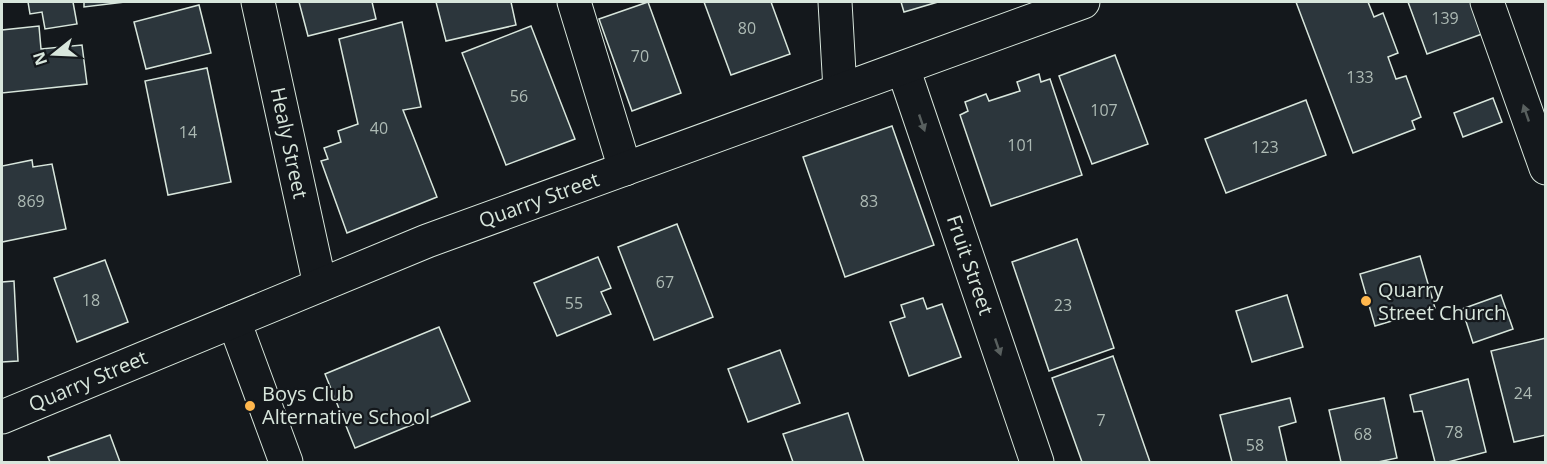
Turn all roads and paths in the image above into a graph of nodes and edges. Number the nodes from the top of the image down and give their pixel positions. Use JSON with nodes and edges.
{"nodes":[{"id":1,"x":258,"y":2,"type":"edge"},
{"id":2,"x":574,"y":2,"type":"edge"},
{"id":3,"x":835,"y":2,"type":"edge"},
{"id":4,"x":1083,"y":2,"type":"edge"},
{"id":5,"x":1487,"y":2,"type":"edge"},
{"id":6,"x":903,"y":68,"type":"junction"},
{"id":7,"x":840,"y":90,"type":"junction"},
{"id":8,"x":625,"y":168,"type":"junction"},
{"id":9,"x":1545,"y":168,"type":"edge"},
{"id":10,"x":320,"y":285,"type":"junction"},
{"id":11,"x":234,"y":321,"type":"junction"},
{"id":12,"x":2,"y":417,"type":"edge"},
{"id":13,"x":286,"y":462,"type":"edge"},
{"id":14,"x":1037,"y":462,"type":"edge"}],
"edges":[{"from":1,"to":10,"type":"main road","name":"Healy Street"},
{"from":2,"to":8,"type":"main road"},
{"from":3,"to":7,"type":"main road"},
{"from":4,"to":6,"type":"main road","name":"Quarry Street"},
{"from":9,"to":5,"type":"main road","one_way":true},
{"from":6,"to":7,"type":"main road","name":"Quarry Street"},
{"from":6,"to":14,"type":"main road","name":"Fruit Street","one_way":true},
{"from":7,"to":8,"type":"main road","name":"Quarry Street"},
{"from":8,"to":10,"type":"main road","name":"Quarry Street"},
{"from":10,"to":11,"type":"main road","name":"Quarry Street"},
{"from":11,"to":12,"type":"main road","name":"Quarry Street"},
{"from":11,"to":13,"type":"main road"}]}
